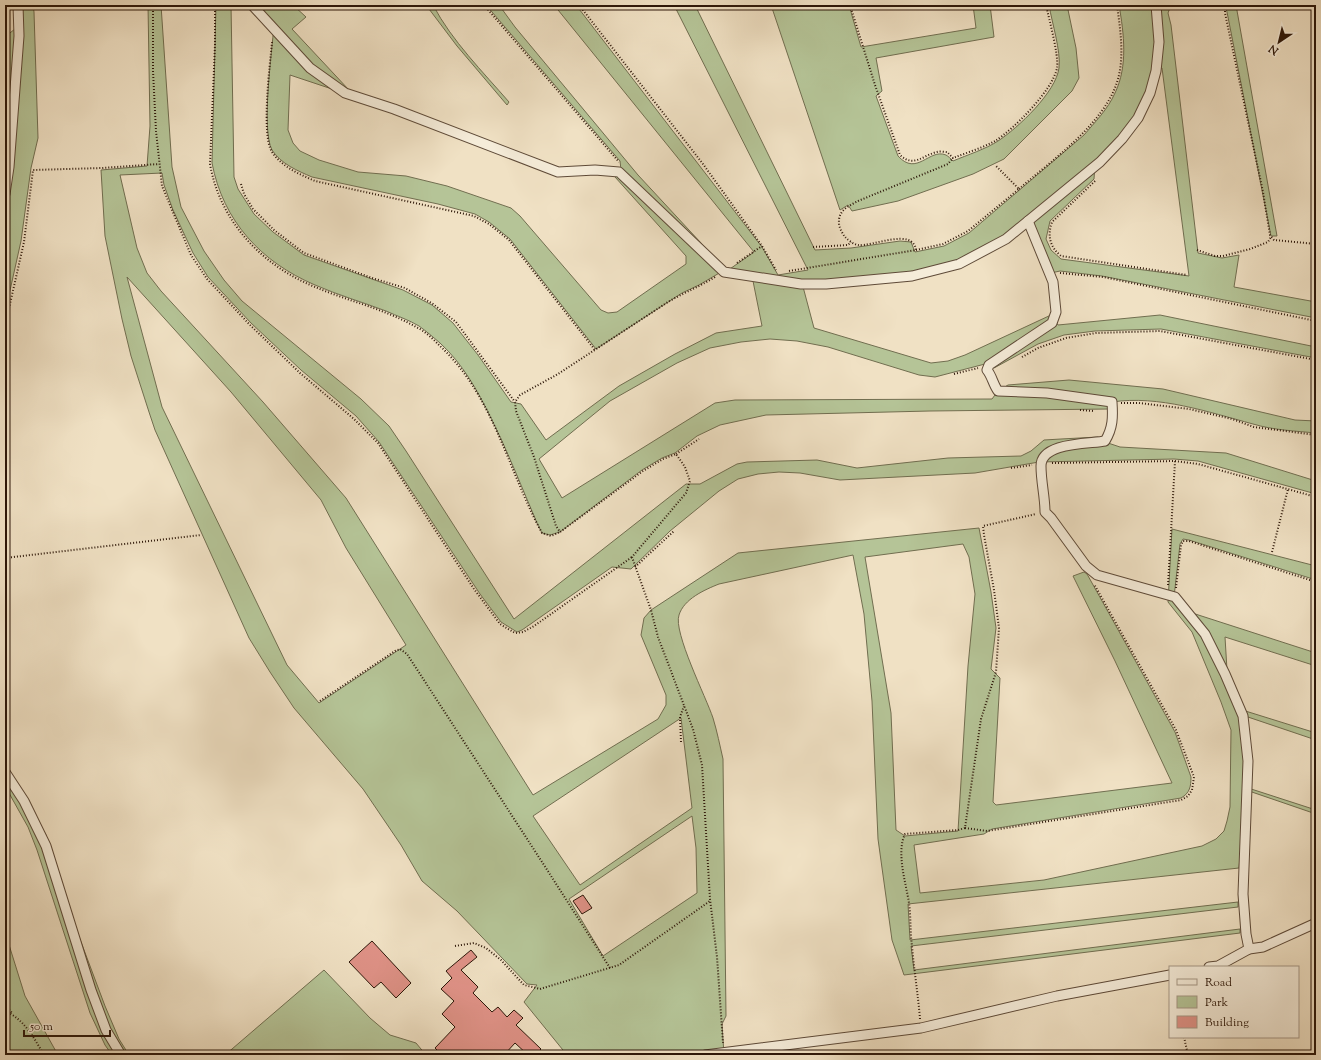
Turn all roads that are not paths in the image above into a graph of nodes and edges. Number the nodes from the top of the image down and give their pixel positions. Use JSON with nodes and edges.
{"nodes":[{"id":1,"x":18,"y":5,"type":"edge"},
{"id":2,"x":252,"y":5,"type":"edge"},
{"id":3,"x":1156,"y":5,"type":"edge"},
{"id":4,"x":5,"y":194,"type":"edge"},
{"id":5,"x":1028,"y":221,"type":"junction"},
{"id":6,"x":5,"y":772,"type":"edge"},
{"id":7,"x":1316,"y":923,"type":"edge"},
{"id":8,"x":1249,"y":949,"type":"junction"},
{"id":9,"x":1218,"y":966,"type":"edge"},
{"id":10,"x":1169,"y":975,"type":"edge"},
{"id":11,"x":121,"y":1055,"type":"edge"},
{"id":12,"x":705,"y":1055,"type":"edge"}],
"edges":[{"from":1,"to":4,"type":"street"},
{"from":2,"to":5,"type":"street"},
{"from":3,"to":5,"type":"street"},
{"from":5,"to":8,"type":"street"},
{"from":6,"to":11,"type":"street"},
{"from":7,"to":8,"type":"street"},
{"from":8,"to":9,"type":"street"},
{"from":10,"to":12,"type":"street"}]}
